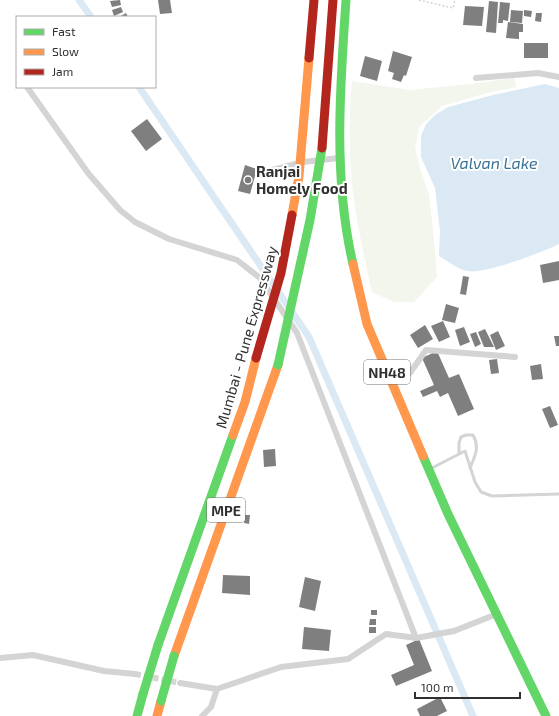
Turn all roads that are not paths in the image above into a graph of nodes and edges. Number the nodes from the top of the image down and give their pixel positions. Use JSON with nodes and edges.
{"nodes":[{"id":1,"x":314,"y":0,"type":"edge"},
{"id":2,"x":333,"y":0,"type":"edge"},
{"id":3,"x":346,"y":0,"type":"edge"},
{"id":4,"x":559,"y":77,"type":"edge"},
{"id":5,"x":476,"y":78,"type":"dead end"},
{"id":6,"x":28,"y":88,"type":"edge"},
{"id":7,"x":339,"y":158,"type":"junction"},
{"id":8,"x":261,"y":172,"type":"dead end"},
{"id":9,"x":515,"y":357,"type":"dead end"},
{"id":10,"x":390,"y":379,"type":"junction"},
{"id":11,"x":459,"y":453,"type":"junction"},
{"id":12,"x":470,"y":468,"type":"junction"},
{"id":13,"x":429,"y":469,"type":"junction"},
{"id":14,"x":559,"y":494,"type":"edge"},
{"id":15,"x":496,"y":614,"type":"junction"},
{"id":16,"x":416,"y":638,"type":"junction"},
{"id":17,"x":0,"y":658,"type":"edge"},
{"id":18,"x":135,"y":674,"type":"tunnel mouth"},
{"id":19,"x":180,"y":684,"type":"tunnel mouth"},
{"id":20,"x":217,"y":689,"type":"junction"},
{"id":21,"x":137,"y":716,"type":"edge"},
{"id":22,"x":157,"y":716,"type":"edge"},
{"id":23,"x":202,"y":716,"type":"edge"},
{"id":24,"x":546,"y":716,"type":"edge"}],
"edges":[{"from":1,"to":21,"type":"highway","name":"Mumbai - Pune Expressway","number":"MPE","bridge":true},
{"from":2,"to":22,"type":"highway","number":"MPE","bridge":true},
{"from":3,"to":7,"type":"highway","number":"NH48"},
{"from":4,"to":5,"type":"street"},
{"from":6,"to":16,"type":"street"},
{"from":7,"to":8,"type":"street"},
{"from":7,"to":10,"type":"highway","number":"NH48"},
{"from":9,"to":10,"type":"street"},
{"from":10,"to":13,"type":"highway","number":"NH48"},
{"from":11,"to":12,"type":"lane"},
{"from":11,"to":12,"type":"lane"},
{"from":11,"to":13,"type":"lane"},
{"from":12,"to":14,"type":"lane"},
{"from":13,"to":15,"type":"highway","number":"NH48"},
{"from":15,"to":16,"type":"street"},
{"from":15,"to":24,"type":"highway","number":"NH48"},
{"from":16,"to":20,"type":"street"},
{"from":17,"to":18,"type":"street"},
{"from":19,"to":20,"type":"street"},
{"from":20,"to":23,"type":"street"}]}
